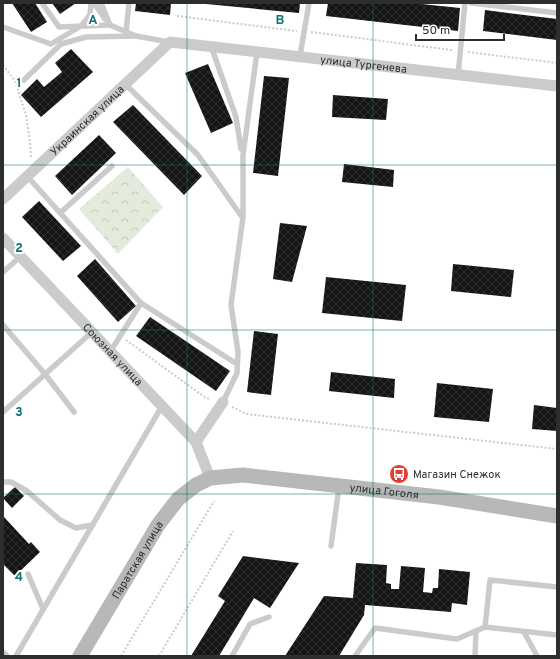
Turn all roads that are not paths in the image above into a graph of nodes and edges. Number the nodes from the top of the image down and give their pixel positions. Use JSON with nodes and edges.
{"nodes":[{"id":1,"x":42,"y":3,"type":"edge"},
{"id":2,"x":92,"y":3,"type":"edge"},
{"id":3,"x":102,"y":3,"type":"edge"},
{"id":4,"x":129,"y":3,"type":"edge"},
{"id":5,"x":309,"y":3,"type":"edge"},
{"id":6,"x":465,"y":3,"type":"edge"},
{"id":7,"x":471,"y":3,"type":"edge"},
{"id":8,"x":557,"y":13,"type":"edge"},
{"id":9,"x":110,"y":25,"type":"junction"},
{"id":10,"x":81,"y":26,"type":"junction"},
{"id":11,"x":3,"y":27,"type":"edge"},
{"id":12,"x":126,"y":32,"type":"junction"},
{"id":13,"x":136,"y":36,"type":"junction"},
{"id":14,"x":170,"y":42,"type":"junction"},
{"id":15,"x":211,"y":46,"type":"junction"},
{"id":16,"x":257,"y":52,"type":"junction"},
{"id":17,"x":300,"y":56,"type":"junction"},
{"id":18,"x":458,"y":75,"type":"junction"},
{"id":19,"x":24,"y":80,"type":"dead end"},
{"id":20,"x":125,"y":84,"type":"junction"},
{"id":21,"x":557,"y":86,"type":"edge"},
{"id":22,"x":242,"y":155,"type":"junction"},
{"id":23,"x":112,"y":166,"type":"dead end"},
{"id":24,"x":30,"y":173,"type":"junction"},
{"id":25,"x":3,"y":198,"type":"edge"},
{"id":26,"x":60,"y":213,"type":"junction"},
{"id":27,"x":242,"y":217,"type":"junction"},
{"id":28,"x":3,"y":238,"type":"edge"},
{"id":29,"x":20,"y":257,"type":"junction"},
{"id":30,"x":3,"y":272,"type":"edge"},
{"id":31,"x":141,"y":303,"type":"junction"},
{"id":32,"x":3,"y":325,"type":"edge"},
{"id":33,"x":92,"y":332,"type":"junction"},
{"id":34,"x":110,"y":352,"type":"junction"},
{"id":35,"x":237,"y":364,"type":"junction"},
{"id":36,"x":45,"y":374,"type":"junction"},
{"id":37,"x":223,"y":402,"type":"joint"},
{"id":38,"x":162,"y":406,"type":"junction"},
{"id":39,"x":3,"y":412,"type":"edge"},
{"id":40,"x":74,"y":412,"type":"dead end"},
{"id":41,"x":196,"y":442,"type":"junction"},
{"id":42,"x":210,"y":478,"type":"junction"},
{"id":43,"x":3,"y":482,"type":"edge"},
{"id":44,"x":339,"y":486,"type":"junction"},
{"id":45,"x":557,"y":516,"type":"edge"},
{"id":46,"x":92,"y":525,"type":"junction"},
{"id":47,"x":331,"y":546,"type":"dead end"},
{"id":48,"x":28,"y":574,"type":"dead end"},
{"id":49,"x":557,"y":587,"type":"edge"},
{"id":50,"x":43,"y":609,"type":"junction"},
{"id":51,"x":269,"y":617,"type":"dead end"},
{"id":52,"x":485,"y":627,"type":"junction"},
{"id":53,"x":476,"y":631,"type":"junction"},
{"id":54,"x":524,"y":632,"type":"junction"},
{"id":55,"x":557,"y":635,"type":"edge"},
{"id":56,"x":3,"y":652,"type":"edge"},
{"id":57,"x":7,"y":656,"type":"edge"},
{"id":58,"x":16,"y":656,"type":"edge"},
{"id":59,"x":80,"y":656,"type":"edge"},
{"id":60,"x":232,"y":656,"type":"edge"},
{"id":61,"x":355,"y":656,"type":"edge"},
{"id":62,"x":475,"y":656,"type":"edge"},
{"id":63,"x":538,"y":656,"type":"edge"}],
"edges":[{"from":1,"to":10,"type":"lane"},
{"from":2,"to":9,"type":"lane"},
{"from":2,"to":10,"type":"lane"},
{"from":3,"to":9,"type":"lane"},
{"from":4,"to":12,"type":"lane"},
{"from":5,"to":17,"type":"lane"},
{"from":6,"to":18,"type":"lane"},
{"from":7,"to":8,"type":"lane"},
{"from":9,"to":10,"type":"lane"},
{"from":9,"to":12,"type":"lane"},
{"from":10,"to":11,"type":"lane"},
{"from":12,"to":13,"type":"lane"},
{"from":13,"to":14,"type":"lane"},
{"from":13,"to":19,"type":"lane"},
{"from":14,"to":15,"type":"street","name":"улица Тургенева"},
{"from":14,"to":20,"type":"street","name":"Украинская улица"},
{"from":15,"to":16,"type":"street","name":"улица Тургенева"},
{"from":15,"to":22,"type":"lane"},
{"from":16,"to":17,"type":"street","name":"улица Тургенева"},
{"from":16,"to":22,"type":"lane"},
{"from":17,"to":18,"type":"street","name":"улица Тургенева"},
{"from":18,"to":21,"type":"street","name":"улица Тургенева"},
{"from":20,"to":24,"type":"street","name":"Украинская улица"},
{"from":20,"to":27,"type":"lane"},
{"from":22,"to":27,"type":"lane"},
{"from":23,"to":26,"type":"lane"},
{"from":24,"to":25,"type":"street","name":"Украинская улица"},
{"from":24,"to":26,"type":"lane"},
{"from":26,"to":31,"type":"lane"},
{"from":27,"to":35,"type":"lane"},
{"from":28,"to":29,"type":"street","name":"Союзная улица"},
{"from":29,"to":30,"type":"lane"},
{"from":29,"to":33,"type":"street","name":"Союзная улица"},
{"from":31,"to":34,"type":"lane"},
{"from":31,"to":35,"type":"lane"},
{"from":32,"to":36,"type":"lane"},
{"from":33,"to":34,"type":"street","name":"Союзная улица"},
{"from":33,"to":36,"type":"lane"},
{"from":34,"to":38,"type":"street","name":"Союзная улица"},
{"from":35,"to":37,"type":"lane"},
{"from":36,"to":39,"type":"lane"},
{"from":36,"to":40,"type":"lane"},
{"from":37,"to":41,"type":"street"},
{"from":38,"to":41,"type":"street","name":"Союзная улица"},
{"from":38,"to":46,"type":"lane"},
{"from":41,"to":42,"type":"street","name":"Союзная улица"},
{"from":42,"to":44,"type":"main road","name":"улица Гоголя"},
{"from":42,"to":59,"type":"main road","name":"Паратская улица"},
{"from":43,"to":46,"type":"lane"},
{"from":44,"to":45,"type":"main road","name":"улица Гоголя"},
{"from":44,"to":47,"type":"lane"},
{"from":46,"to":50,"type":"lane"},
{"from":48,"to":50,"type":"lane"},
{"from":49,"to":52,"type":"lane"},
{"from":50,"to":58,"type":"lane"},
{"from":51,"to":60,"type":"lane"},
{"from":52,"to":53,"type":"lane"},
{"from":52,"to":54,"type":"lane"},
{"from":53,"to":61,"type":"lane"},
{"from":53,"to":62,"type":"lane"},
{"from":54,"to":55,"type":"lane"},
{"from":54,"to":63,"type":"lane"},
{"from":56,"to":57,"type":"lane"}]}
